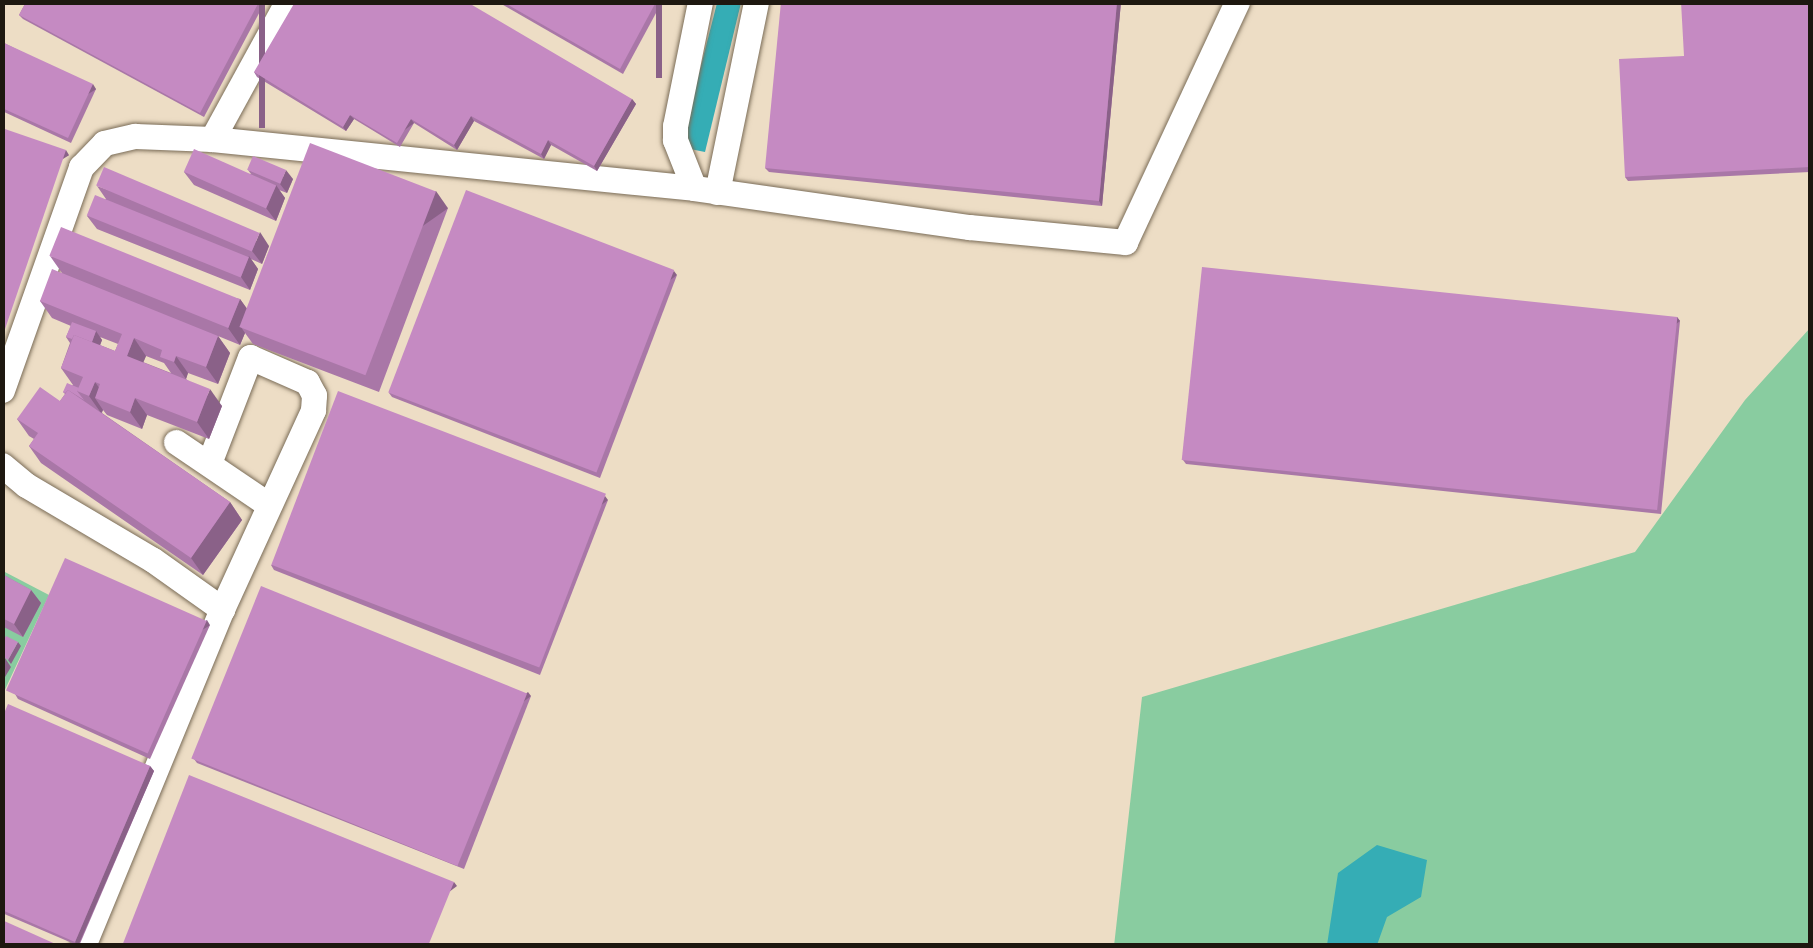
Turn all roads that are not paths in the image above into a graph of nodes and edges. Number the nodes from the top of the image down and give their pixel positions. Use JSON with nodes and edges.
{"nodes":[{"id":1,"x":287,"y":2,"type":"edge"},
{"id":2,"x":700,"y":2,"type":"edge"},
{"id":3,"x":756,"y":2,"type":"edge"},
{"id":4,"x":1237,"y":2,"type":"edge"},
{"id":5,"x":212,"y":139,"type":"junction"},
{"id":6,"x":705,"y":190,"type":"junction"},
{"id":7,"x":2,"y":390,"type":"edge"},
{"id":8,"x":176,"y":442,"type":"dead end"},
{"id":9,"x":209,"y":463,"type":"junction"},
{"id":10,"x":2,"y":465,"type":"edge"},
{"id":11,"x":269,"y":506,"type":"junction"},
{"id":12,"x":222,"y":609,"type":"junction"},
{"id":13,"x":83,"y":946,"type":"edge"}],
"edges":[{"from":1,"to":5,"type":"lane"},
{"from":2,"to":6,"type":"lane"},
{"from":3,"to":6,"type":"lane"},
{"from":4,"to":6,"type":"lane"},
{"from":5,"to":6,"type":"lane"},
{"from":5,"to":7,"type":"lane"},
{"from":8,"to":9,"type":"lane"},
{"from":9,"to":11,"type":"lane"},
{"from":9,"to":11,"type":"lane"},
{"from":10,"to":12,"type":"lane"},
{"from":11,"to":12,"type":"lane"},
{"from":12,"to":13,"type":"lane"}]}
